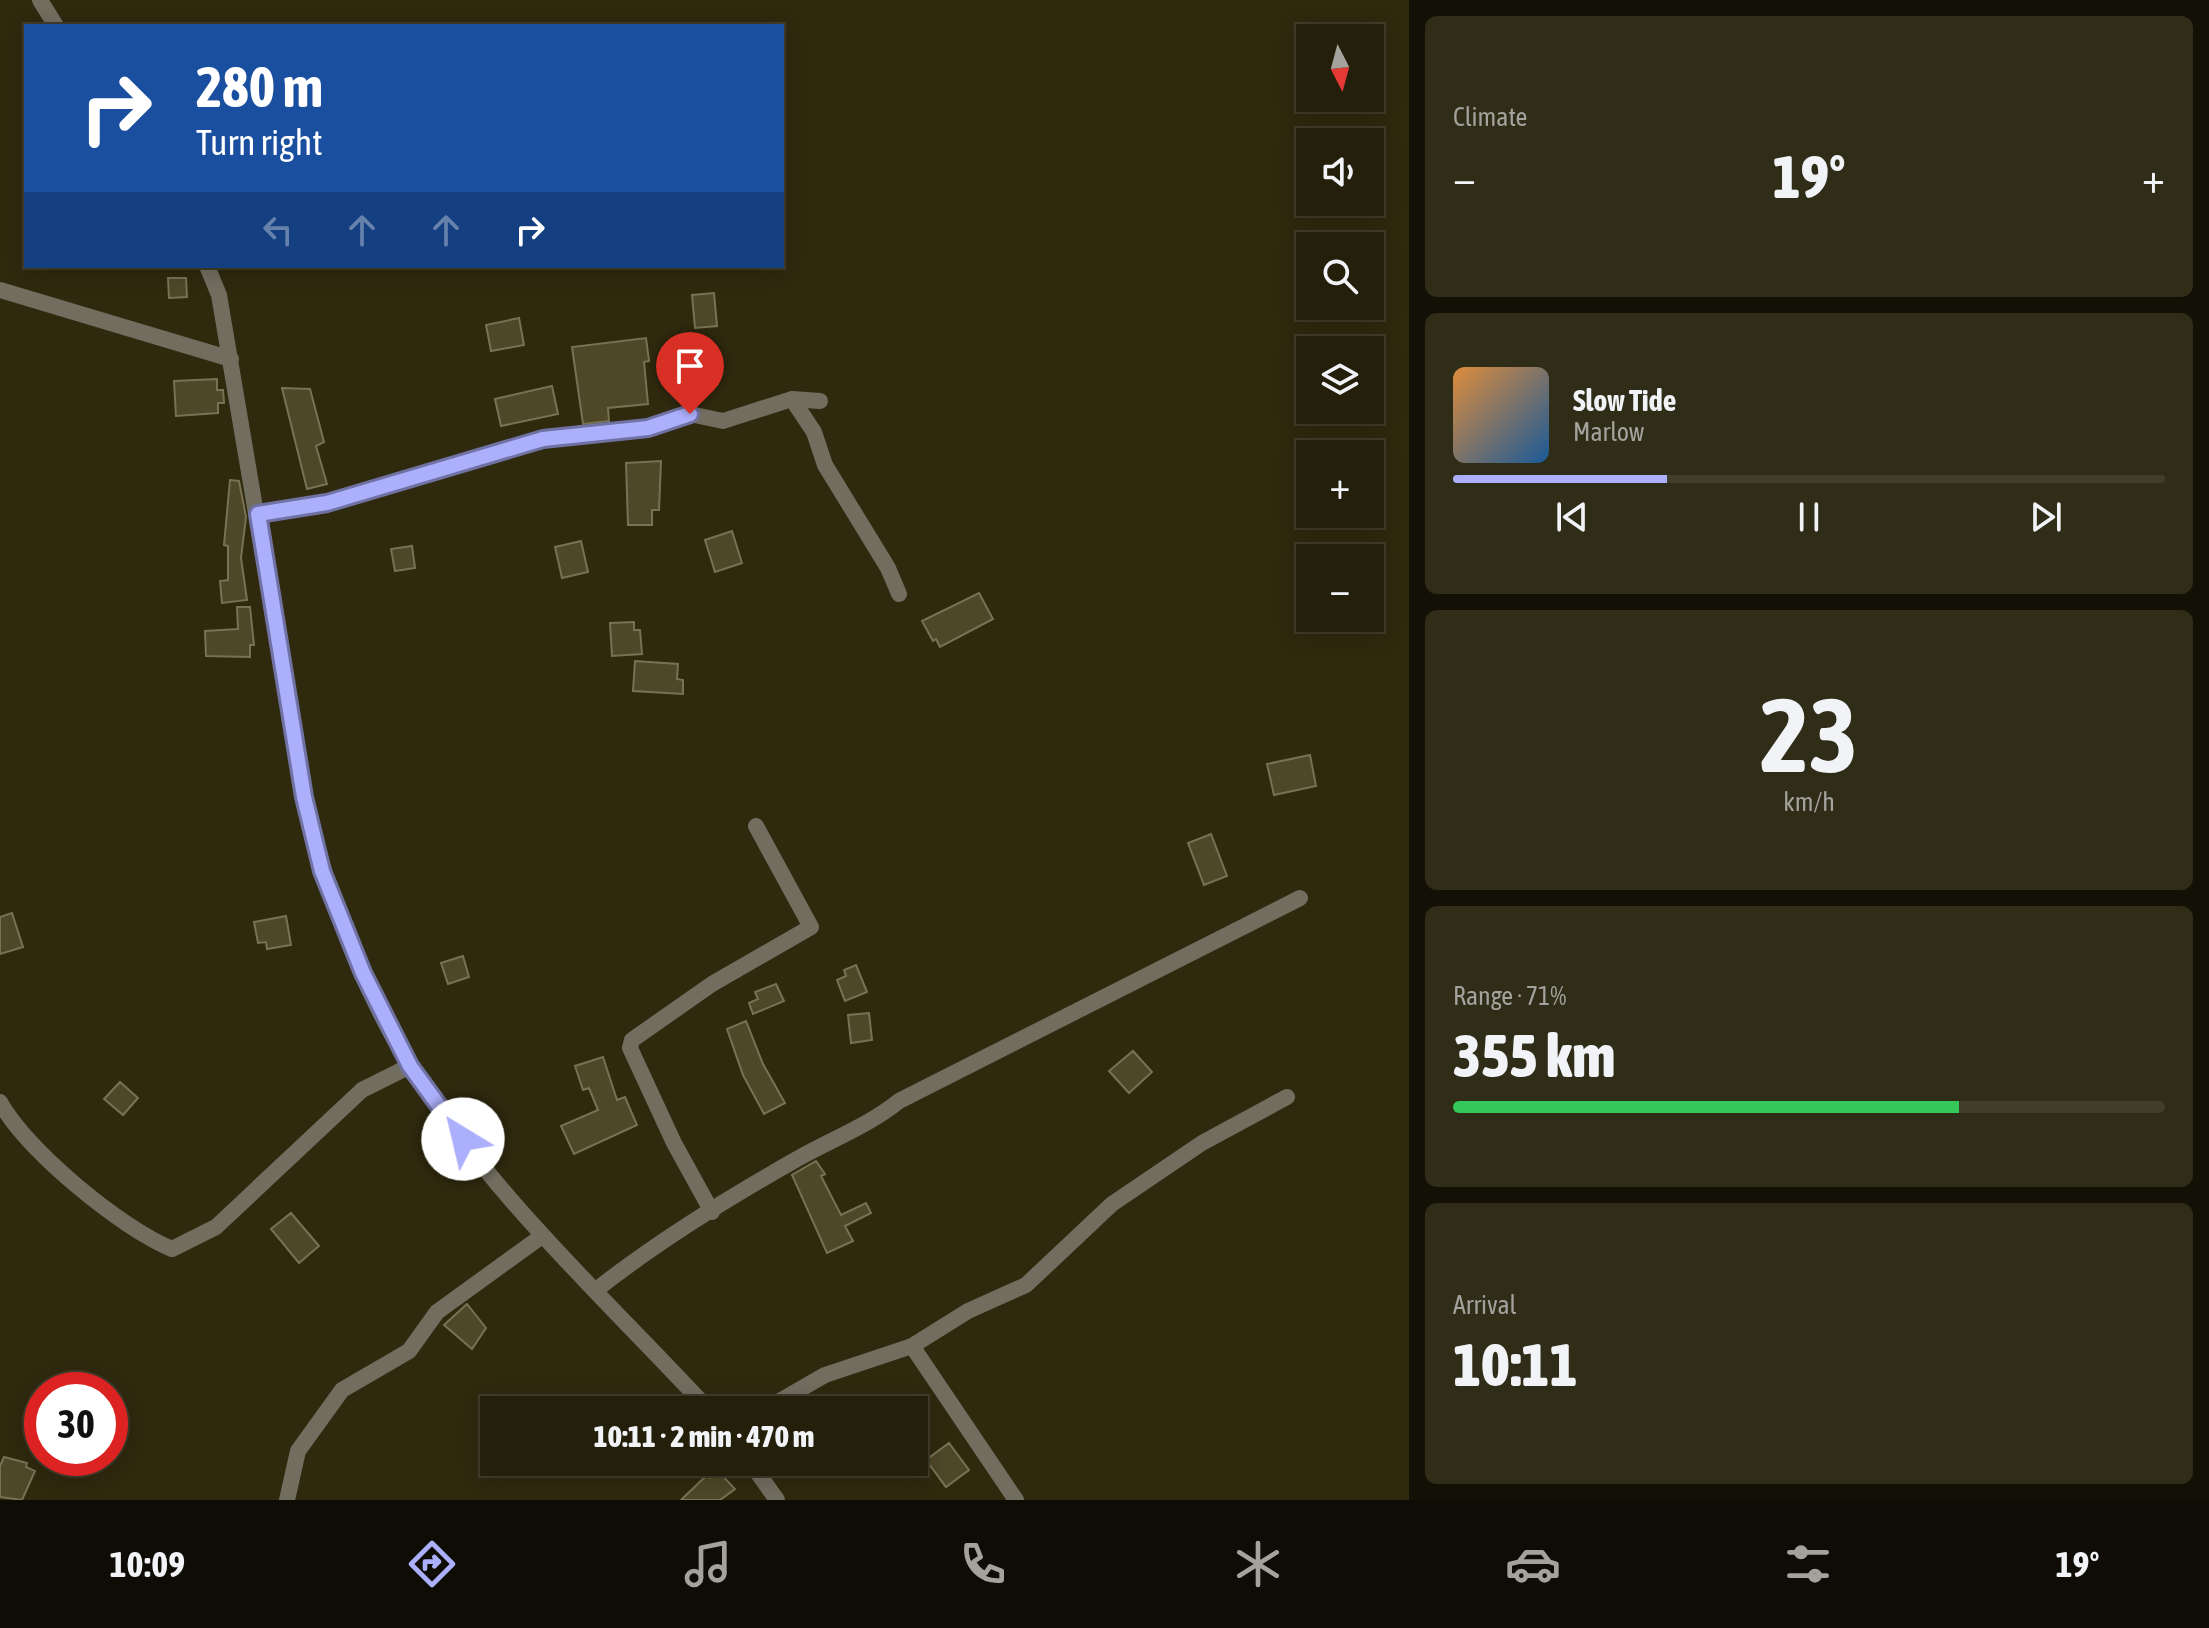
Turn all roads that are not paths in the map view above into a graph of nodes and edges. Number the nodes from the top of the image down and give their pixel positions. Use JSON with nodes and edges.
{"nodes":[{"id":1,"x":40,"y":0,"type":"edge"},
{"id":2,"x":55,"y":24,"type":"edge"},
{"id":3,"x":208,"y":268,"type":"edge"},
{"id":4,"x":0,"y":290,"type":"edge"},
{"id":5,"x":231,"y":359,"type":"junction"},
{"id":6,"x":792,"y":399,"type":"junction"},
{"id":7,"x":820,"y":401,"type":"dead end"},
{"id":8,"x":258,"y":514,"type":"junction"},
{"id":9,"x":899,"y":594,"type":"dead end"},
{"id":10,"x":756,"y":826,"type":"dead end"},
{"id":11,"x":1300,"y":898,"type":"dead end"},
{"id":12,"x":410,"y":1066,"type":"junction"},
{"id":13,"x":1287,"y":1097,"type":"dead end"},
{"id":14,"x":0,"y":1102,"type":"edge"},
{"id":15,"x":712,"y":1212,"type":"junction"},
{"id":16,"x":542,"y":1236,"type":"junction"},
{"id":17,"x":596,"y":1290,"type":"junction"},
{"id":18,"x":912,"y":1346,"type":"junction"},
{"id":19,"x":696,"y":1396,"type":"edge"},
{"id":20,"x":788,"y":1396,"type":"edge"},
{"id":21,"x":760,"y":1476,"type":"edge"},
{"id":22,"x":287,"y":1500,"type":"edge"},
{"id":23,"x":777,"y":1500,"type":"edge"},
{"id":24,"x":1016,"y":1500,"type":"edge"}],
"edges":[{"from":1,"to":2,"type":"street"},
{"from":3,"to":5,"type":"street"},
{"from":4,"to":5,"type":"street"},
{"from":5,"to":8,"type":"street"},
{"from":6,"to":7,"type":"street"},
{"from":6,"to":8,"type":"street"},
{"from":6,"to":9,"type":"street"},
{"from":8,"to":12,"type":"street"},
{"from":10,"to":15,"type":"street"},
{"from":11,"to":15,"type":"street"},
{"from":12,"to":14,"type":"street"},
{"from":12,"to":16,"type":"street"},
{"from":13,"to":18,"type":"street"},
{"from":15,"to":17,"type":"street"},
{"from":16,"to":17,"type":"street"},
{"from":16,"to":22,"type":"street"},
{"from":17,"to":19,"type":"street"},
{"from":18,"to":20,"type":"street"},
{"from":18,"to":24,"type":"street"},
{"from":21,"to":23,"type":"street"}]}
